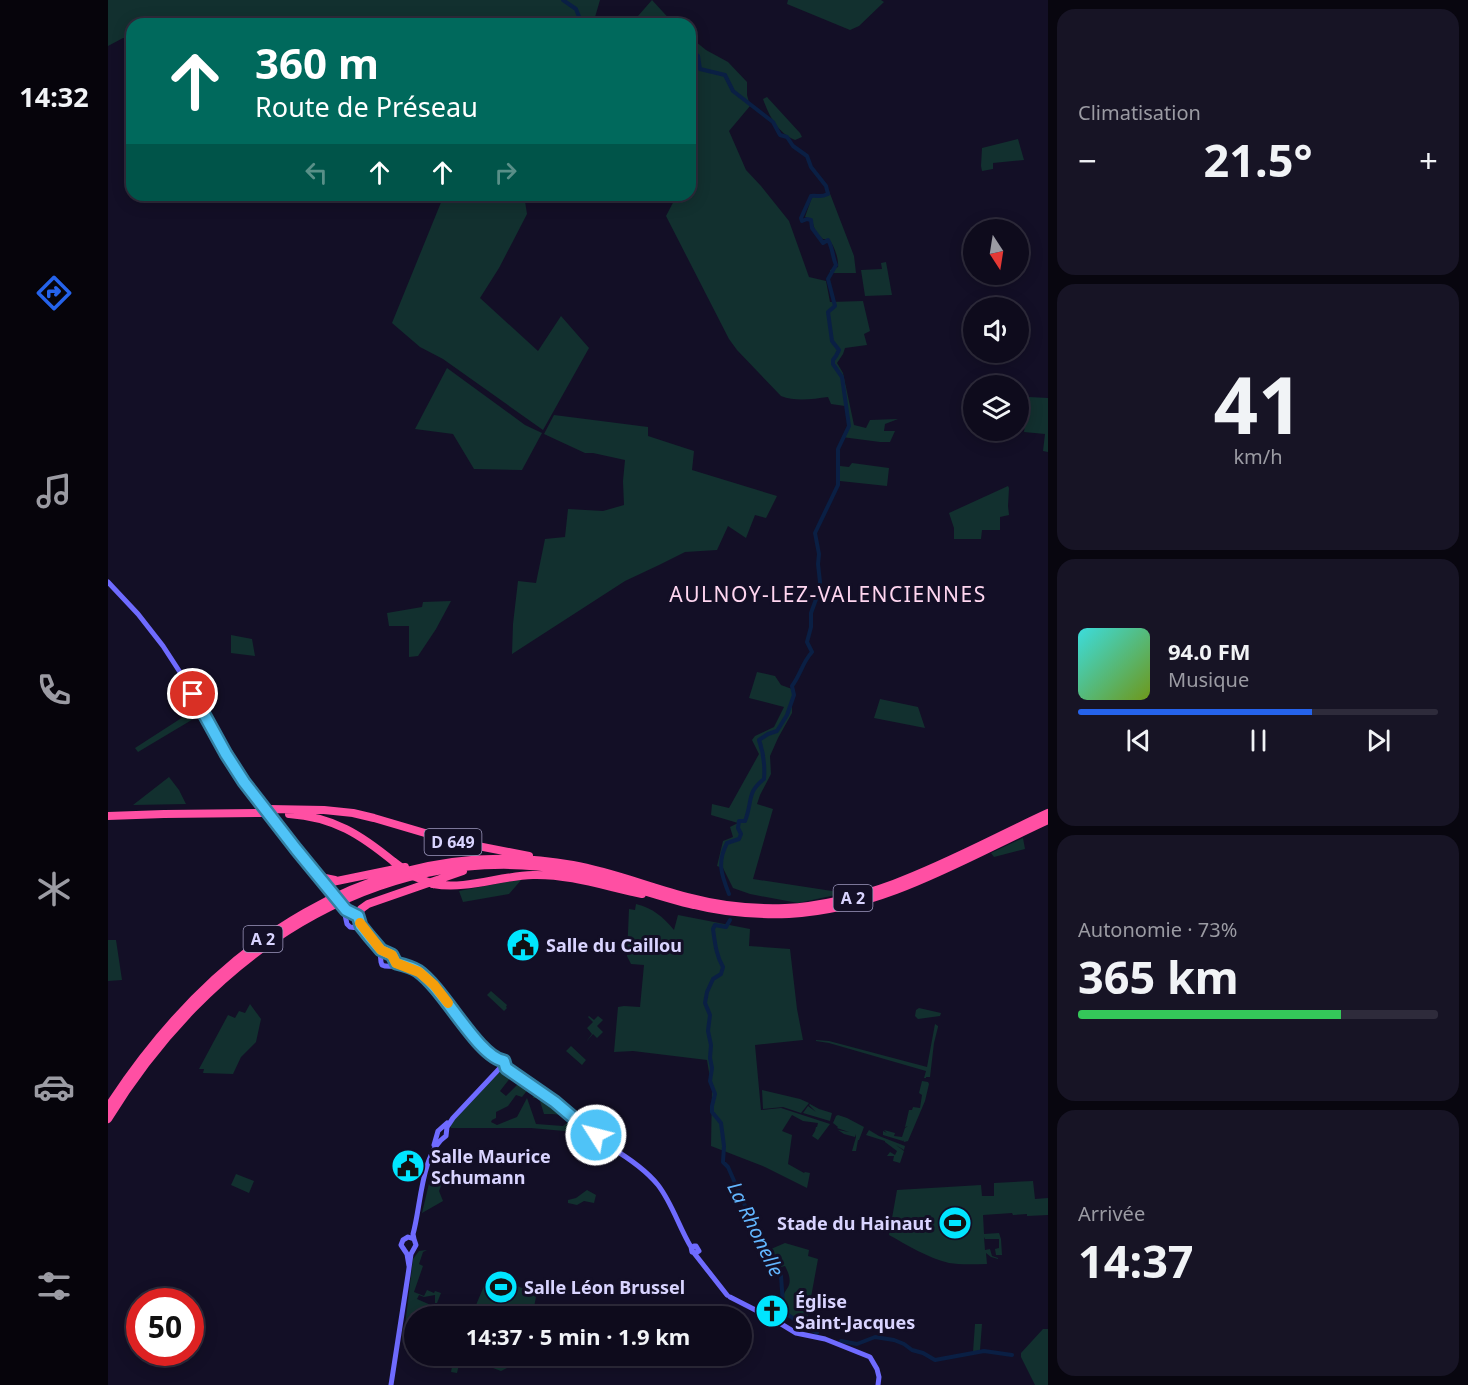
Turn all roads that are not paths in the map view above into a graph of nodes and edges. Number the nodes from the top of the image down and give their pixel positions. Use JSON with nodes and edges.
{"nodes":[{"id":1,"x":108,"y":582,"type":"edge"},
{"id":2,"x":267,"y":811,"type":"junction"},
{"id":3,"x":1048,"y":813,"type":"edge"},
{"id":4,"x":108,"y":814,"type":"edge"},
{"id":5,"x":1048,"y":820,"type":"edge"},
{"id":6,"x":475,"y":860,"type":"junction"},
{"id":7,"x":517,"y":866,"type":"junction"},
{"id":8,"x":580,"y":866,"type":"junction"},
{"id":9,"x":311,"y":868,"type":"junction"},
{"id":10,"x":354,"y":877,"type":"junction"},
{"id":11,"x":630,"y":886,"type":"junction"},
{"id":12,"x":328,"y":889,"type":"junction"},
{"id":13,"x":642,"y":889,"type":"junction"},
{"id":14,"x":348,"y":915,"type":"junction"},
{"id":15,"x":359,"y":920,"type":"junction"},
{"id":16,"x":354,"y":927,"type":"junction"},
{"id":17,"x":384,"y":955,"type":"junction"},
{"id":18,"x":393,"y":963,"type":"junction"},
{"id":19,"x":500,"y":1066,"type":"junction"},
{"id":20,"x":108,"y":1107,"type":"edge"},
{"id":21,"x":108,"y":1119,"type":"edge"},
{"id":22,"x":441,"y":1133,"type":"junction"},
{"id":23,"x":407,"y":1237,"type":"junction"},
{"id":24,"x":414,"y":1239,"type":"junction"},
{"id":25,"x":408,"y":1251,"type":"junction"},
{"id":26,"x":391,"y":1385,"type":"edge"},
{"id":27,"x":878,"y":1385,"type":"edge"}],
"edges":[{"from":1,"to":9,"type":"main road"},
{"from":2,"to":4,"type":"highway","number":"D 649"},
{"from":2,"to":8,"type":"highway","number":"D 649"},
{"from":2,"to":11,"type":"highway","number":"D 649","bridge":true},
{"from":3,"to":13,"type":"highway","number":"A 2"},
{"from":5,"to":13,"type":"highway","number":"A 2"},
{"from":6,"to":8,"type":"highway","number":"A 2"},
{"from":6,"to":10,"type":"highway"},
{"from":6,"to":20,"type":"highway","number":"A 2"},
{"from":7,"to":11,"type":"highway","number":"A 2"},
{"from":7,"to":15,"type":"highway"},
{"from":7,"to":21,"type":"highway","number":"A 2"},
{"from":8,"to":11,"type":"highway","number":"A 2"},
{"from":9,"to":10,"type":"highway"},
{"from":9,"to":12,"type":"main road"},
{"from":10,"to":12,"type":"highway"},
{"from":11,"to":13,"type":"highway","number":"A 2"},
{"from":12,"to":14,"type":"main road","bridge":true},
{"from":14,"to":15,"type":"main road"},
{"from":14,"to":16,"type":"main road"},
{"from":15,"to":16,"type":"main road"},
{"from":15,"to":17,"type":"main road"},
{"from":16,"to":17,"type":"main road"},
{"from":17,"to":18,"type":"main road"},
{"from":17,"to":18,"type":"main road"},
{"from":18,"to":19,"type":"main road"},
{"from":19,"to":22,"type":"main road"},
{"from":19,"to":27,"type":"main road"},
{"from":22,"to":23,"type":"main road"},
{"from":22,"to":24,"type":"main road"},
{"from":23,"to":24,"type":"main road"},
{"from":23,"to":25,"type":"main road"},
{"from":24,"to":25,"type":"main road"},
{"from":25,"to":26,"type":"main road"}]}
